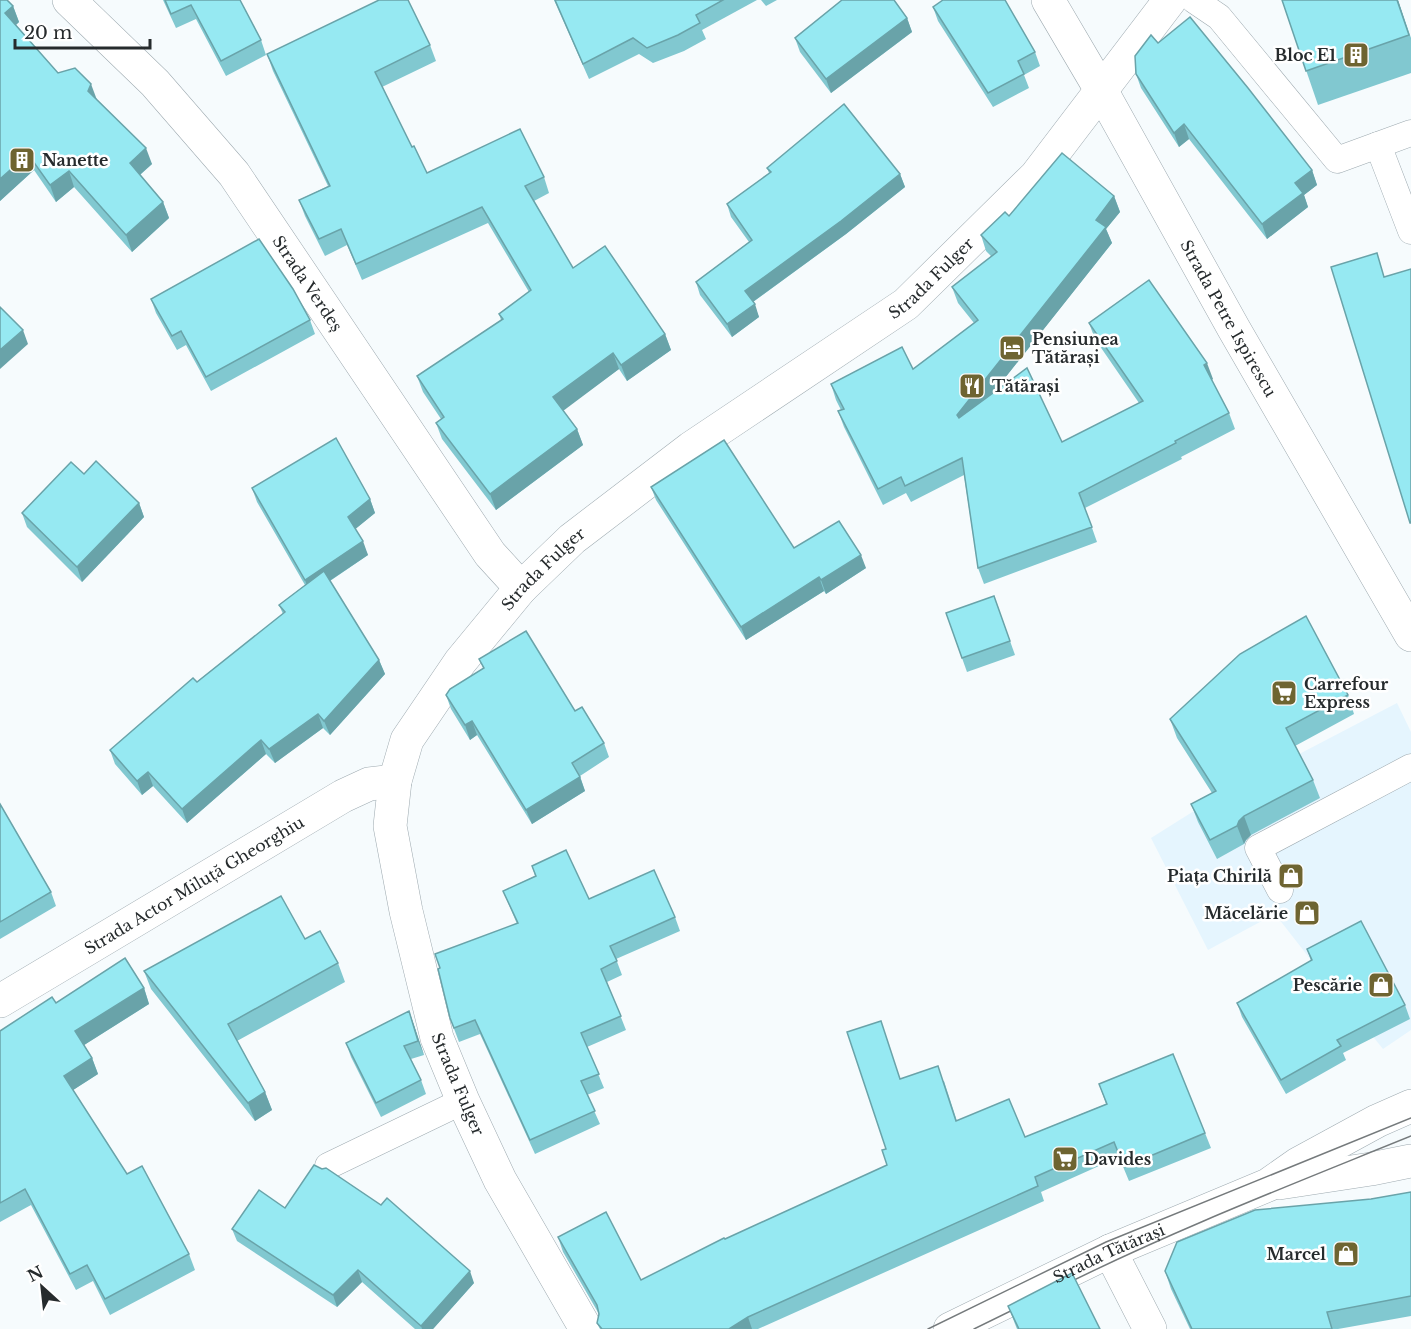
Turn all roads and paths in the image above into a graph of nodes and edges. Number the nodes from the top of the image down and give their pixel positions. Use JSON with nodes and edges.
{"nodes":[{"id":1,"x":69,"y":0,"type":"edge"},
{"id":2,"x":1048,"y":0,"type":"edge"},
{"id":3,"x":1170,"y":0,"type":"edge"},
{"id":4,"x":1194,"y":0,"type":"edge"},
{"id":5,"x":1101,"y":90,"type":"junction"},
{"id":6,"x":1411,"y":134,"type":"edge"},
{"id":7,"x":1378,"y":145,"type":"junction"},
{"id":8,"x":1411,"y":231,"type":"edge"},
{"id":9,"x":521,"y":588,"type":"junction"},
{"id":10,"x":1411,"y":635,"type":"edge"},
{"id":11,"x":1411,"y":767,"type":"edge"},
{"id":12,"x":395,"y":781,"type":"junction"},
{"id":13,"x":1280,"y":890,"type":"dead end"},
{"id":14,"x":0,"y":1001,"type":"edge"},
{"id":15,"x":463,"y":1101,"type":"junction"},
{"id":16,"x":1411,"y":1106,"type":"edge"},
{"id":17,"x":1411,"y":1161,"type":"edge"},
{"id":18,"x":328,"y":1166,"type":"edge"},
{"id":19,"x":1268,"y":1185,"type":"junction"},
{"id":20,"x":1110,"y":1251,"type":"junction"},
{"id":21,"x":586,"y":1329,"type":"edge"},
{"id":22,"x":950,"y":1329,"type":"edge"},
{"id":23,"x":1150,"y":1329,"type":"edge"}],
"edges":[{"from":1,"to":9,"type":"street","name":"Strada Verdeș"},
{"from":2,"to":5,"type":"street","name":"Strada Petre Ispirescu"},
{"from":3,"to":5,"type":"street","name":"Strada Fulger"},
{"from":4,"to":7,"type":"lane"},
{"from":5,"to":9,"type":"street","name":"Strada Fulger"},
{"from":5,"to":10,"type":"street","name":"Strada Petre Ispirescu"},
{"from":6,"to":7,"type":"lane"},
{"from":7,"to":8,"type":"lane"},
{"from":9,"to":12,"type":"street","name":"Strada Fulger"},
{"from":11,"to":13,"type":"lane"},
{"from":12,"to":14,"type":"street","name":"Strada Actor Miluță Gheorghiu"},
{"from":12,"to":15,"type":"street","name":"Strada Fulger"},
{"from":15,"to":18,"type":"lane"},
{"from":15,"to":21,"type":"street","name":"Strada Fulger"},
{"from":16,"to":19,"type":"street","name":"Strada Tătărași"},
{"from":17,"to":19,"type":"street","name":"Strada Tătărași"},
{"from":19,"to":20,"type":"street","name":"Strada Tătărași"},
{"from":20,"to":22,"type":"street","name":"Strada Tătărași"},
{"from":20,"to":23,"type":"street"}]}
